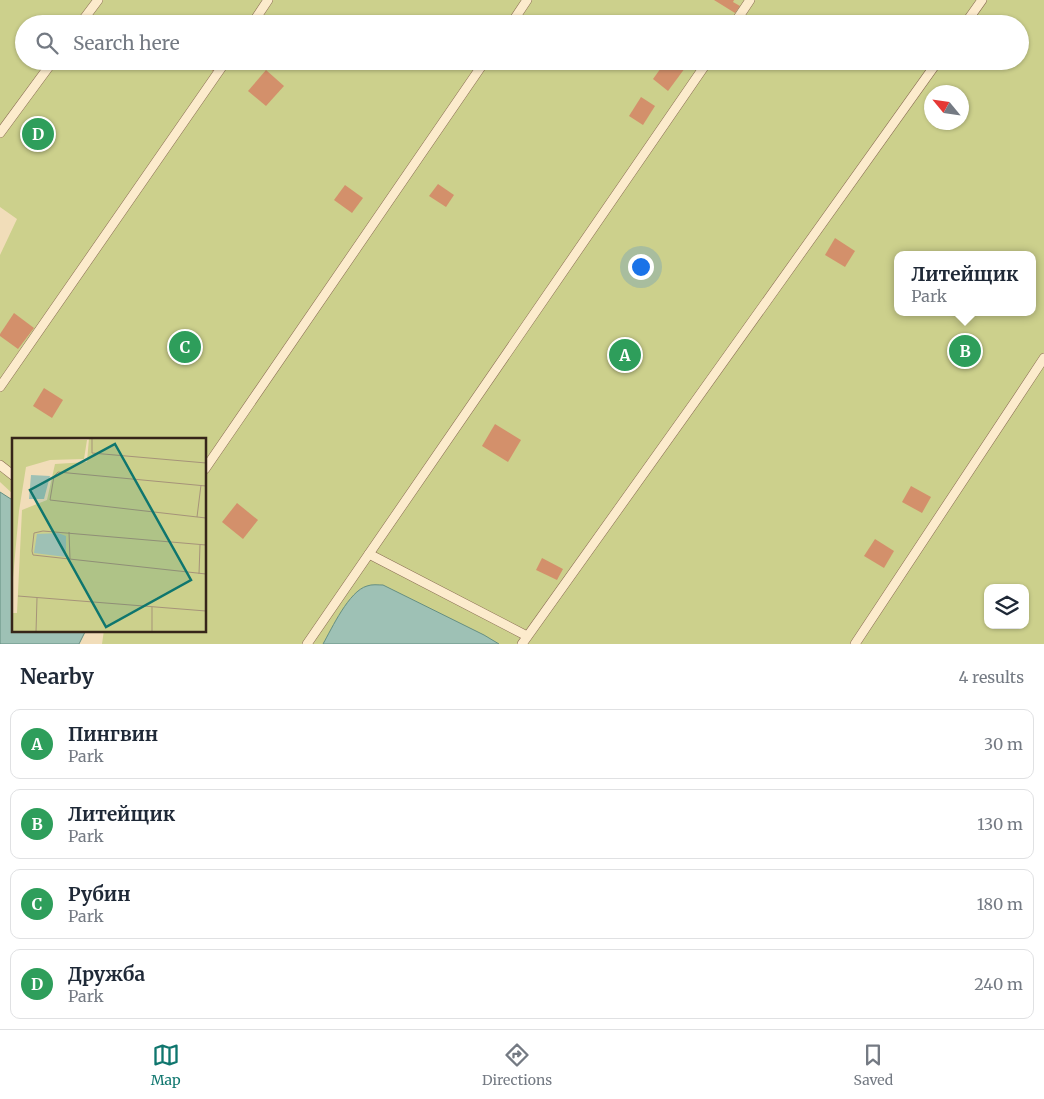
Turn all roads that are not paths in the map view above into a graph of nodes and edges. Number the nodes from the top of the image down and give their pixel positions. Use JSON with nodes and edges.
{"nodes":[{"id":1,"x":98,"y":0,"type":"edge"},
{"id":2,"x":268,"y":0,"type":"edge"},
{"id":3,"x":527,"y":0,"type":"edge"},
{"id":4,"x":750,"y":0,"type":"edge"},
{"id":5,"x":982,"y":0,"type":"edge"},
{"id":6,"x":87,"y":15,"type":"edge"},
{"id":7,"x":258,"y":15,"type":"edge"},
{"id":8,"x":516,"y":15,"type":"edge"},
{"id":9,"x":740,"y":15,"type":"edge"},
{"id":10,"x":971,"y":15,"type":"edge"},
{"id":11,"x":46,"y":70,"type":"edge"},
{"id":12,"x":220,"y":70,"type":"edge"},
{"id":13,"x":479,"y":70,"type":"edge"},
{"id":14,"x":702,"y":70,"type":"edge"},
{"id":15,"x":932,"y":70,"type":"edge"},
{"id":16,"x":0,"y":133,"type":"edge"},
{"id":17,"x":1044,"y":358,"type":"edge"},
{"id":18,"x":0,"y":387,"type":"edge"},
{"id":19,"x":0,"y":465,"type":"edge"},
{"id":20,"x":206,"y":468,"type":"edge"},
{"id":21,"x":12,"y":474,"type":"edge"},
{"id":22,"x":369,"y":554,"type":"junction"},
{"id":23,"x":525,"y":640,"type":"edge"},
{"id":24,"x":307,"y":644,"type":"edge"},
{"id":25,"x":856,"y":644,"type":"edge"}],
"edges":[{"from":1,"to":6,"type":"lane"},
{"from":2,"to":7,"type":"lane"},
{"from":3,"to":8,"type":"lane"},
{"from":4,"to":9,"type":"lane"},
{"from":5,"to":10,"type":"lane"},
{"from":11,"to":16,"type":"lane"},
{"from":12,"to":18,"type":"lane"},
{"from":13,"to":20,"type":"lane"},
{"from":14,"to":22,"type":"lane"},
{"from":15,"to":23,"type":"lane"},
{"from":17,"to":25,"type":"lane"},
{"from":19,"to":21,"type":"lane"},
{"from":22,"to":23,"type":"lane"},
{"from":22,"to":24,"type":"lane"}]}
